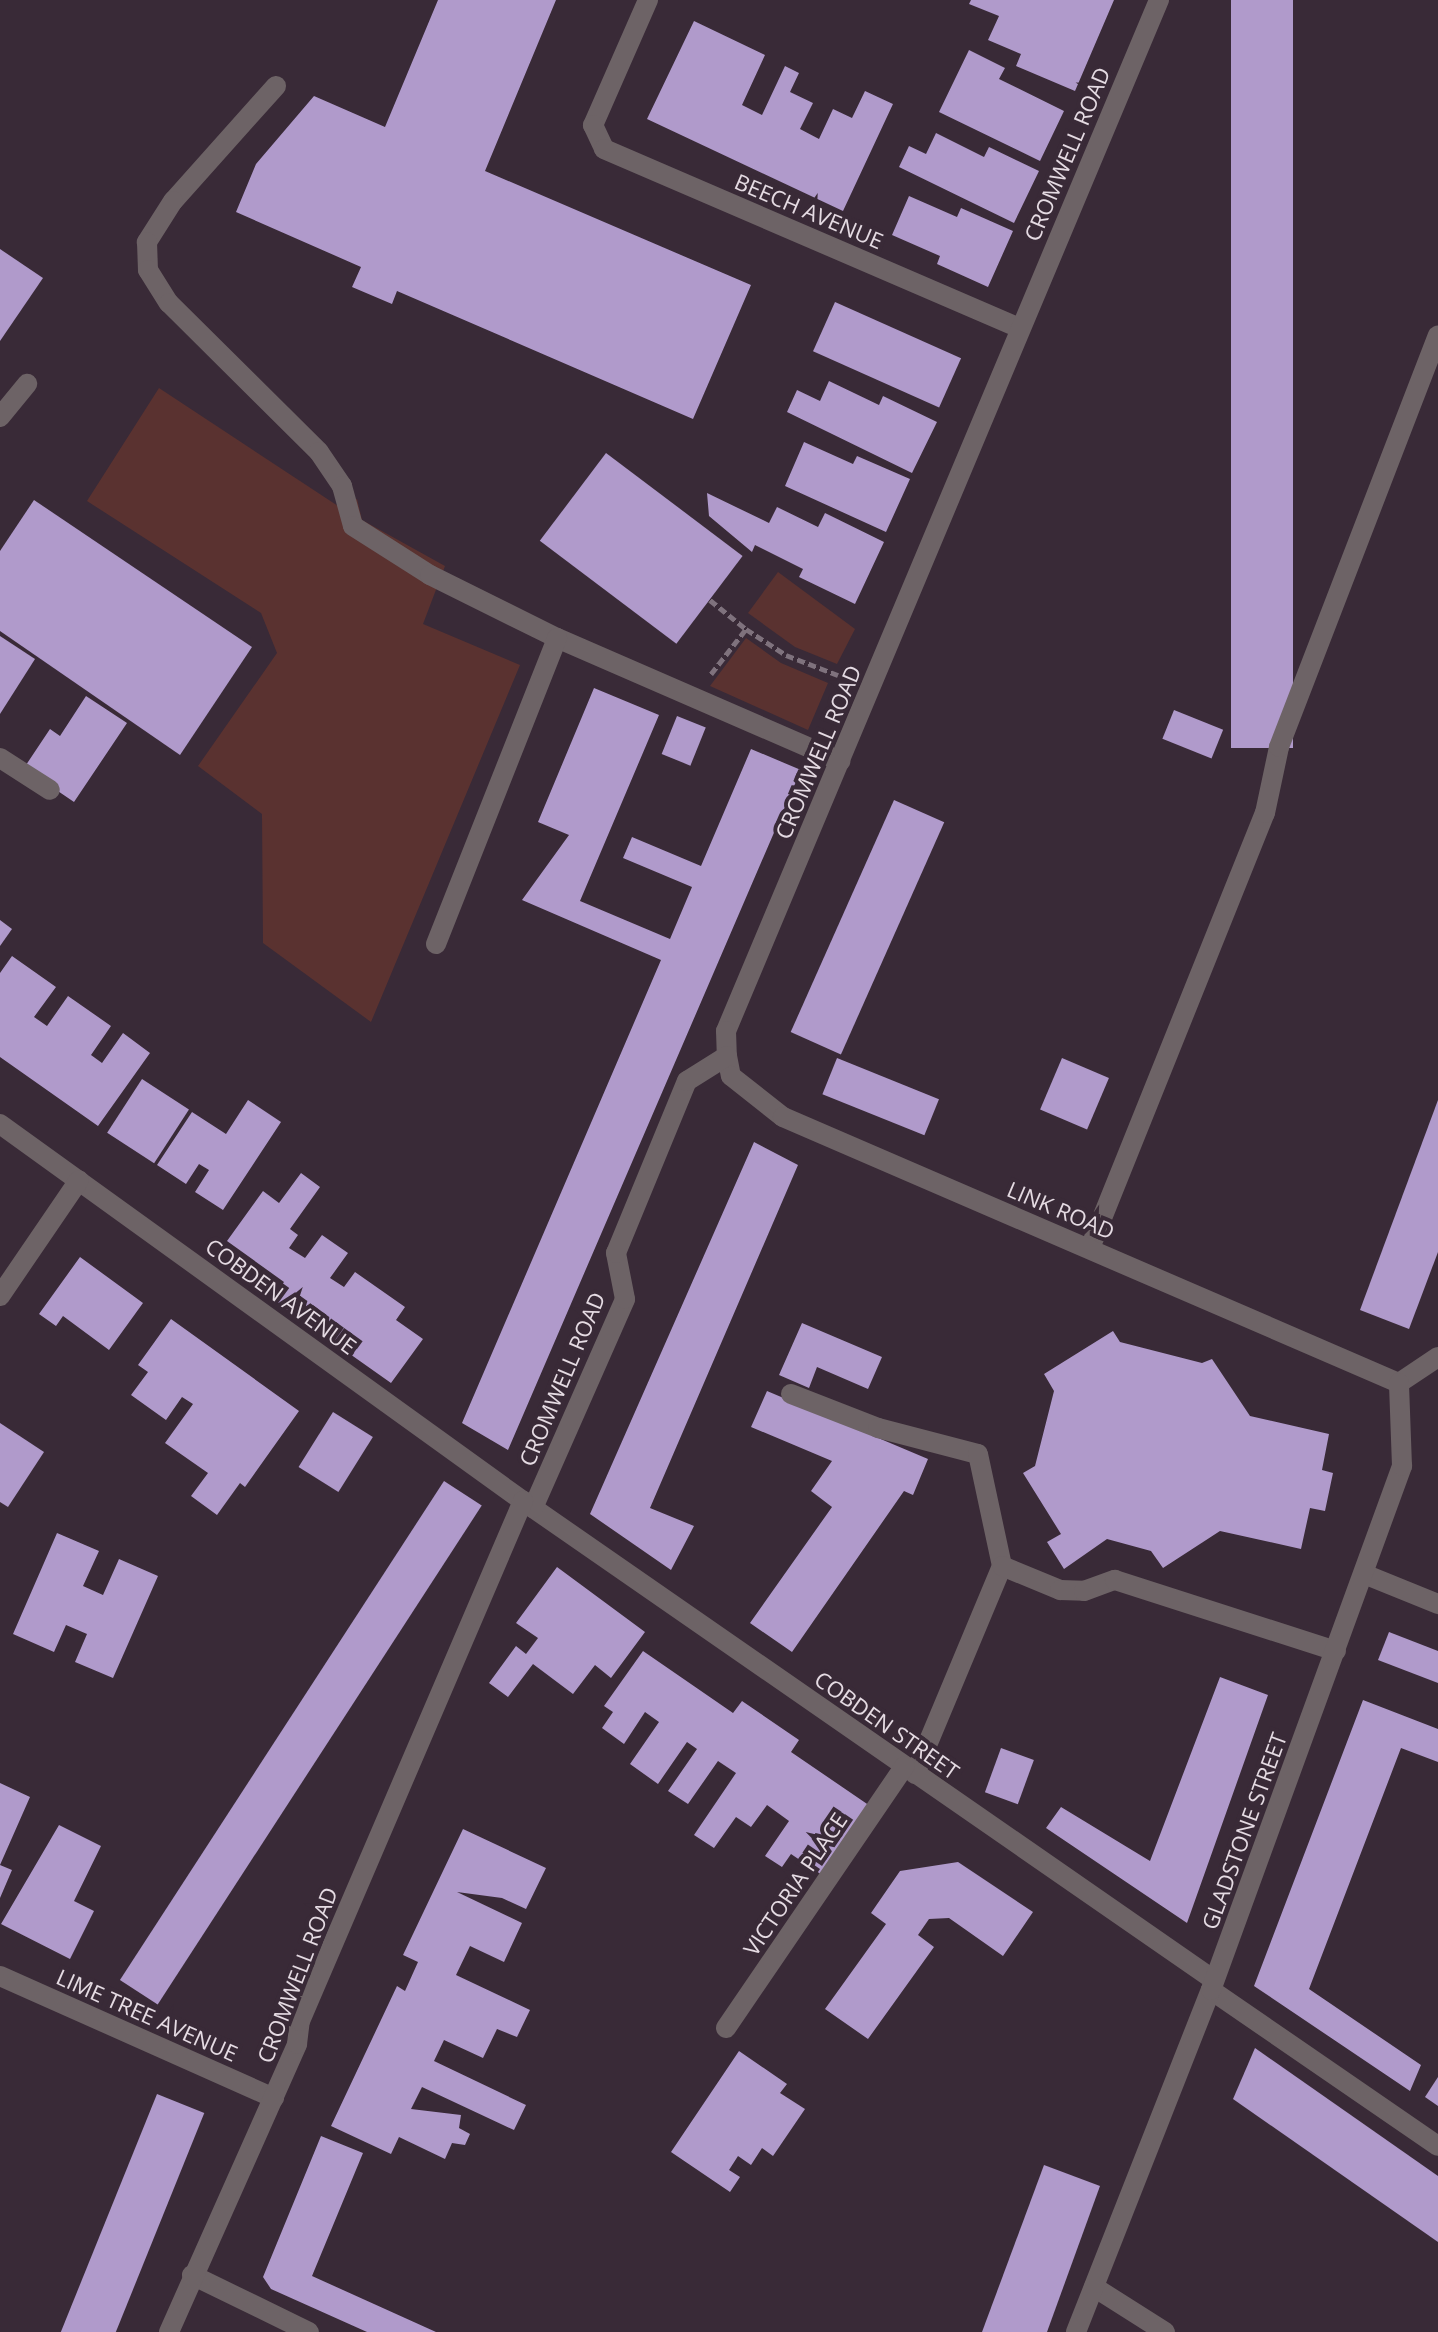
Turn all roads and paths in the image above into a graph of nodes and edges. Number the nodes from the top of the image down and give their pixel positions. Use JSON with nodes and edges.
{"nodes":[{"id":1,"x":648,"y":0,"type":"edge"},
{"id":2,"x":1159,"y":0,"type":"edge"},
{"id":3,"x":276,"y":86,"type":"dead end"},
{"id":4,"x":1019,"y":328,"type":"junction"},
{"id":5,"x":1438,"y":336,"type":"edge"},
{"id":6,"x":27,"y":384,"type":"dead end"},
{"id":7,"x":0,"y":417,"type":"edge"},
{"id":8,"x":710,"y":600,"type":"dead end"},
{"id":9,"x":746,"y":629,"type":"junction"},
{"id":10,"x":557,"y":638,"type":"junction"},
{"id":11,"x":871,"y":689,"type":"junction"},
{"id":12,"x":694,"y":697,"type":"junction"},
{"id":13,"x":0,"y":758,"type":"edge"},
{"id":14,"x":840,"y":761,"type":"junction"},
{"id":15,"x":50,"y":790,"type":"dead end"},
{"id":16,"x":436,"y":944,"type":"dead end"},
{"id":17,"x":727,"y":1056,"type":"junction"},
{"id":18,"x":0,"y":1124,"type":"edge"},
{"id":19,"x":79,"y":1180,"type":"junction"},
{"id":20,"x":1090,"y":1248,"type":"junction"},
{"id":21,"x":0,"y":1296,"type":"edge"},
{"id":22,"x":1438,"y":1357,"type":"edge"},
{"id":23,"x":1399,"y":1383,"type":"junction"},
{"id":24,"x":791,"y":1394,"type":"dead end"},
{"id":25,"x":528,"y":1504,"type":"junction"},
{"id":26,"x":1002,"y":1566,"type":"junction"},
{"id":27,"x":1364,"y":1574,"type":"junction"},
{"id":28,"x":1438,"y":1604,"type":"edge"},
{"id":29,"x":1336,"y":1651,"type":"junction"},
{"id":30,"x":910,"y":1770,"type":"junction"},
{"id":31,"x":0,"y":1976,"type":"edge"},
{"id":32,"x":1212,"y":1985,"type":"junction"},
{"id":33,"x":726,"y":2028,"type":"dead end"},
{"id":34,"x":274,"y":2098,"type":"junction"},
{"id":35,"x":1438,"y":2146,"type":"edge"},
{"id":36,"x":192,"y":2275,"type":"junction"},
{"id":37,"x":1094,"y":2287,"type":"junction"},
{"id":38,"x":169,"y":2332,"type":"edge"},
{"id":39,"x":309,"y":2332,"type":"edge"},
{"id":40,"x":1076,"y":2332,"type":"edge"},
{"id":41,"x":1165,"y":2332,"type":"edge"}],
"edges":[{"from":1,"to":4,"type":"street","name":"BEECH AVENUE"},
{"from":2,"to":4,"type":"street","name":"CROMWELL ROAD"},
{"from":3,"to":10,"type":"street"},
{"from":4,"to":11,"type":"street","name":"CROMWELL ROAD"},
{"from":5,"to":20,"type":"street"},
{"from":6,"to":7,"type":"street"},
{"from":8,"to":9,"type":"path"},
{"from":9,"to":11,"type":"path"},
{"from":9,"to":12,"type":"path"},
{"from":10,"to":12,"type":"street"},
{"from":10,"to":16,"type":"street"},
{"from":11,"to":14,"type":"street","name":"CROMWELL ROAD"},
{"from":12,"to":14,"type":"street"},
{"from":13,"to":15,"type":"street"},
{"from":14,"to":17,"type":"street","name":"CROMWELL ROAD"},
{"from":17,"to":20,"type":"street","name":"LINK ROAD"},
{"from":17,"to":25,"type":"street","name":"CROMWELL ROAD"},
{"from":18,"to":19,"type":"street","name":"COBDEN AVENUE"},
{"from":19,"to":21,"type":"street"},
{"from":19,"to":25,"type":"street","name":"COBDEN AVENUE"},
{"from":20,"to":23,"type":"street","name":"LINK ROAD"},
{"from":22,"to":23,"type":"street"},
{"from":23,"to":27,"type":"street","name":"GLADSTONE STREET"},
{"from":24,"to":26,"type":"street"},
{"from":25,"to":30,"type":"street","name":"COBDEN STREET"},
{"from":25,"to":34,"type":"street","name":"CROMWELL ROAD"},
{"from":26,"to":29,"type":"street"},
{"from":26,"to":30,"type":"street","name":"VICTORIA PLACE"},
{"from":27,"to":28,"type":"street"},
{"from":27,"to":29,"type":"street","name":"GLADSTONE STREET"},
{"from":29,"to":32,"type":"street","name":"GLADSTONE STREET"},
{"from":30,"to":32,"type":"street","name":"COBDEN STREET"},
{"from":30,"to":33,"type":"street","name":"VICTORIA PLACE"},
{"from":31,"to":34,"type":"street","name":"LIME TREE AVENUE"},
{"from":32,"to":35,"type":"street","name":"COBDEN STREET"},
{"from":32,"to":37,"type":"street","name":"GLADSTONE STREET"},
{"from":34,"to":36,"type":"street","name":"CROMWELL ROAD"},
{"from":36,"to":38,"type":"street","name":"CROMWELL ROAD"},
{"from":36,"to":39,"type":"street"},
{"from":37,"to":40,"type":"street","name":"GLADSTONE STREET"},
{"from":37,"to":41,"type":"street"}]}
